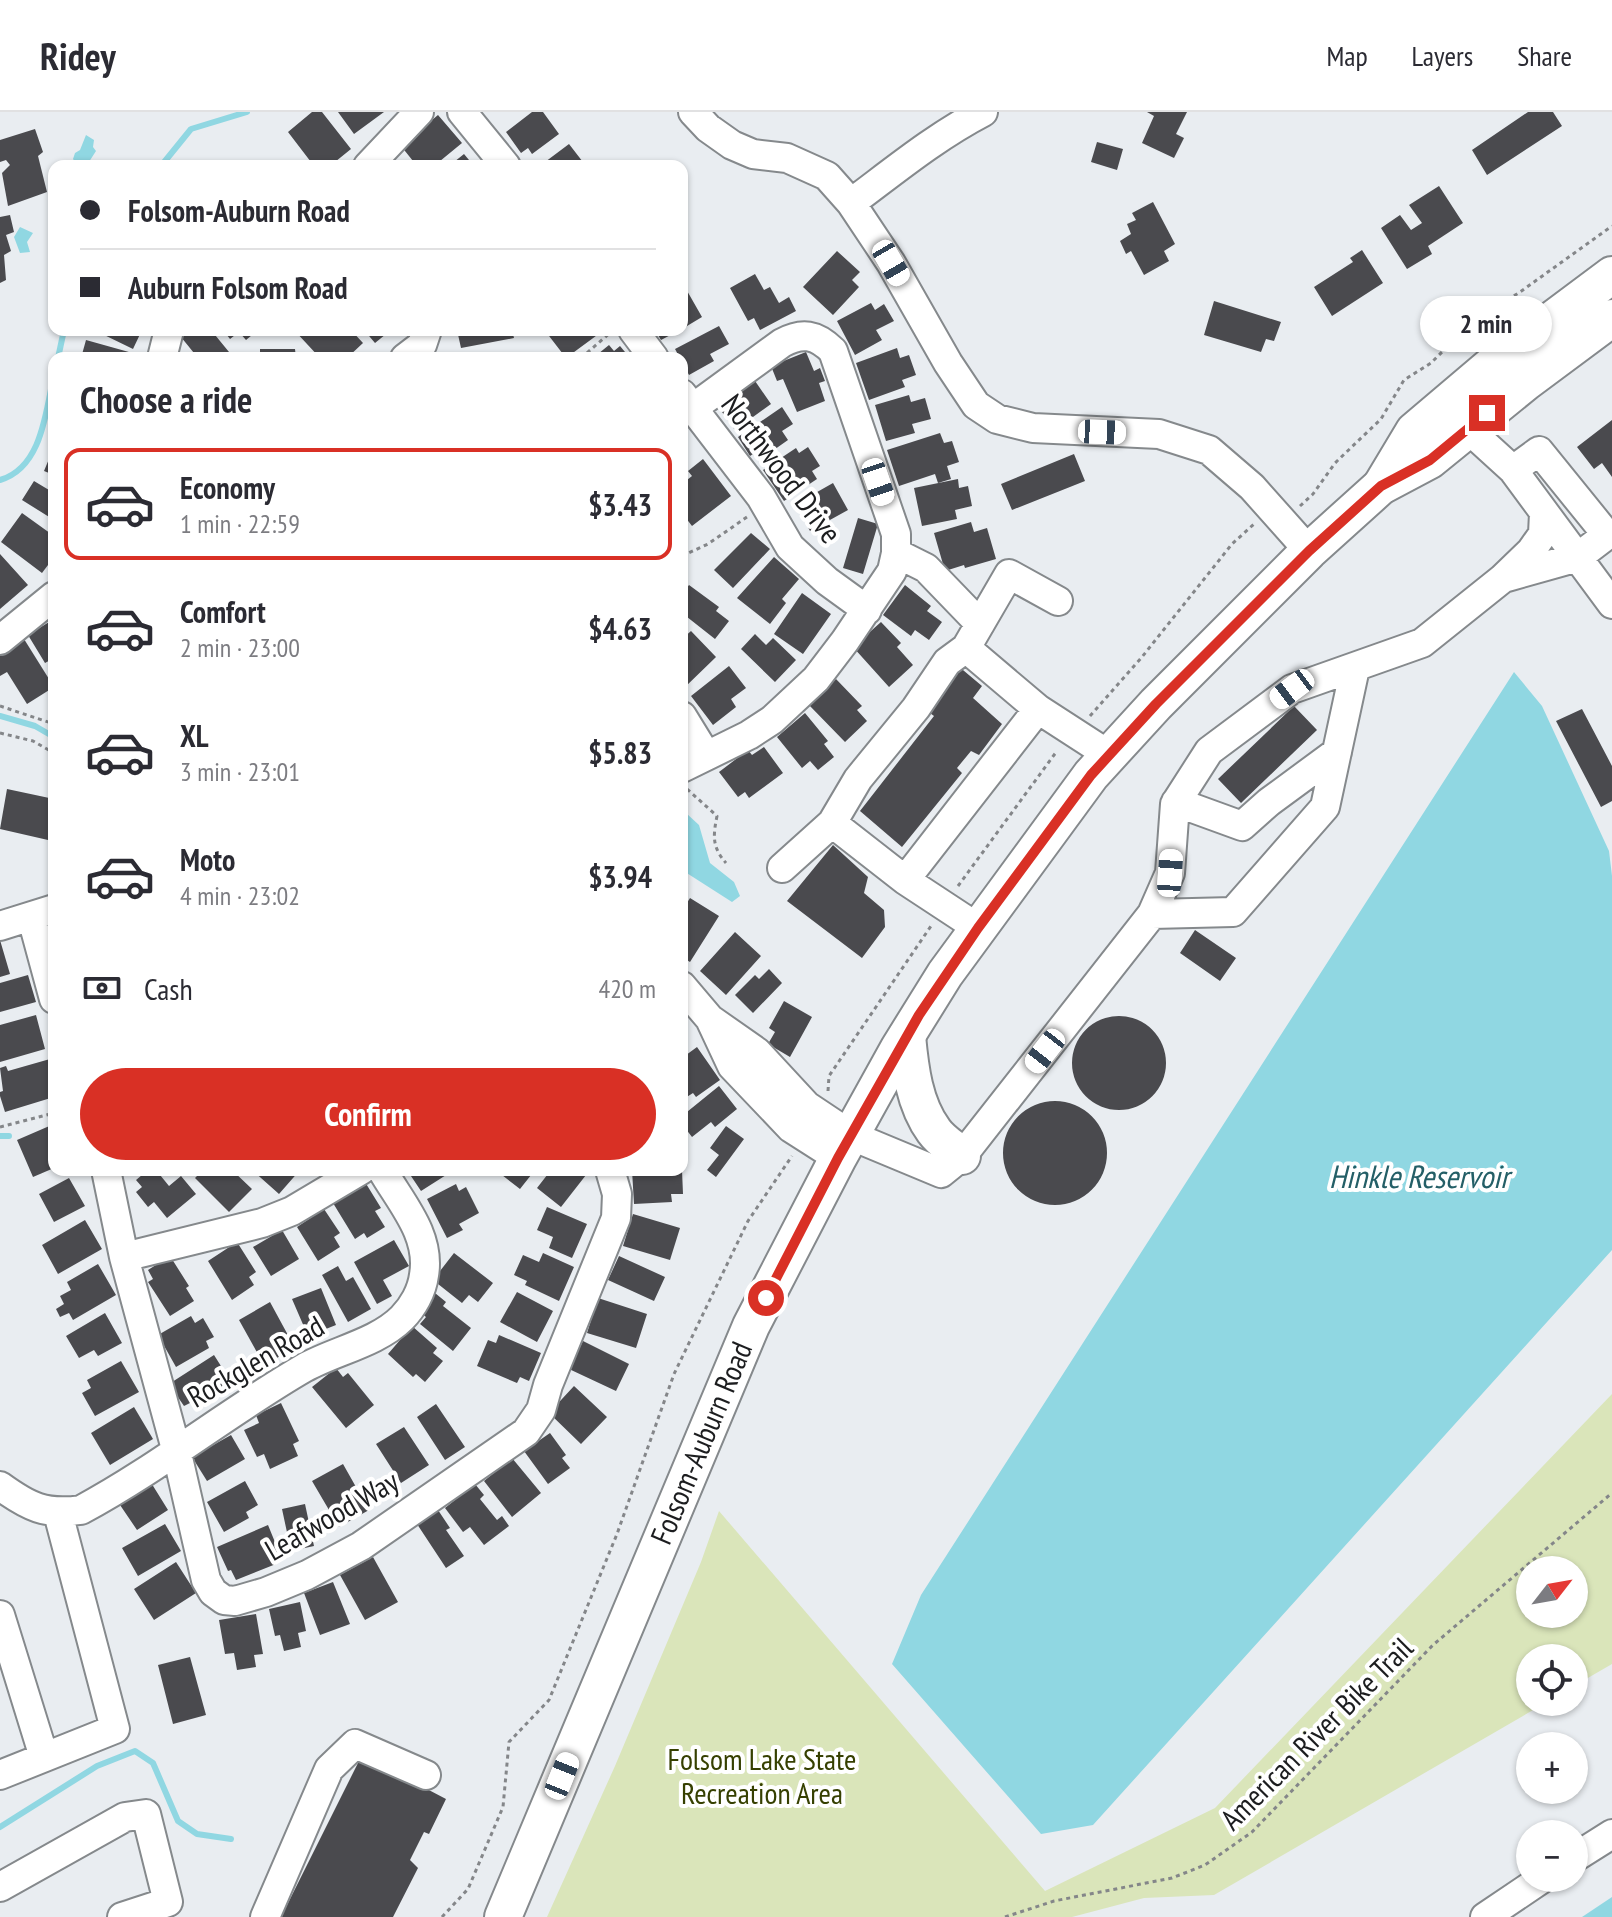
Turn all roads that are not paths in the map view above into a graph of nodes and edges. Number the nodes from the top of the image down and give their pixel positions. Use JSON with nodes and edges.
{"nodes":[{"id":1,"x":419,"y":112,"type":"edge"},
{"id":2,"x":462,"y":112,"type":"edge"},
{"id":3,"x":693,"y":112,"type":"edge"},
{"id":4,"x":983,"y":112,"type":"edge"},
{"id":5,"x":374,"y":160,"type":"edge"},
{"id":6,"x":501,"y":160,"type":"edge"},
{"id":7,"x":851,"y":203,"type":"junction"},
{"id":8,"x":1612,"y":275,"type":"edge"},
{"id":9,"x":1612,"y":318,"type":"edge"},
{"id":10,"x":425,"y":336,"type":"edge"},
{"id":11,"x":413,"y":352,"type":"edge"},
{"id":12,"x":688,"y":400,"type":"edge"},
{"id":13,"x":1468,"y":429,"type":"junction"},
{"id":14,"x":1513,"y":470,"type":"junction"},
{"id":15,"x":1381,"y":486,"type":"junction"},
{"id":16,"x":1544,"y":513,"type":"junction"},
{"id":17,"x":1309,"y":551,"type":"junction"},
{"id":18,"x":896,"y":553,"type":"junction"},
{"id":19,"x":1578,"y":557,"type":"junction"},
{"id":20,"x":1502,"y":579,"type":"junction"},
{"id":21,"x":48,"y":601,"type":"edge"},
{"id":22,"x":1058,"y":601,"type":"dead end"},
{"id":23,"x":1612,"y":604,"type":"edge"},
{"id":24,"x":867,"y":610,"type":"junction"},
{"id":25,"x":973,"y":636,"type":"junction"},
{"id":26,"x":0,"y":640,"type":"edge"},
{"id":27,"x":1355,"y":668,"type":"junction"},
{"id":28,"x":1038,"y":709,"type":"junction"},
{"id":29,"x":688,"y":739,"type":"edge"},
{"id":30,"x":1337,"y":752,"type":"junction"},
{"id":31,"x":1109,"y":755,"type":"junction"},
{"id":32,"x":694,"y":762,"type":"edge"},
{"id":33,"x":1176,"y":802,"type":"junction"},
{"id":34,"x":832,"y":823,"type":"junction"},
{"id":35,"x":782,"y":868,"type":"dead end"},
{"id":36,"x":905,"y":880,"type":"junction"},
{"id":37,"x":43,"y":914,"type":"edge"},
{"id":38,"x":1152,"y":914,"type":"junction"},
{"id":39,"x":0,"y":926,"type":"edge"},
{"id":40,"x":978,"y":928,"type":"junction"},
{"id":41,"x":48,"y":953,"type":"edge"},
{"id":42,"x":688,"y":993,"type":"edge"},
{"id":43,"x":907,"y":1036,"type":"junction"},
{"id":44,"x":845,"y":1147,"type":"junction"},
{"id":45,"x":962,"y":1156,"type":"junction"},
{"id":46,"x":107,"y":1176,"type":"edge"},
{"id":47,"x":351,"y":1176,"type":"edge"},
{"id":48,"x":386,"y":1176,"type":"edge"},
{"id":49,"x":612,"y":1176,"type":"edge"},
{"id":50,"x":124,"y":1257,"type":"junction"},
{"id":51,"x":176,"y":1449,"type":"junction"},
{"id":52,"x":0,"y":1486,"type":"edge"},
{"id":53,"x":58,"y":1513,"type":"junction"},
{"id":54,"x":0,"y":1615,"type":"edge"},
{"id":55,"x":44,"y":1757,"type":"junction"},
{"id":56,"x":0,"y":1775,"type":"edge"},
{"id":57,"x":426,"y":1775,"type":"dead end"},
{"id":58,"x":1612,"y":1834,"type":"edge"},
{"id":59,"x":1588,"y":1849,"type":"edge"},
{"id":60,"x":0,"y":1887,"type":"edge"},
{"id":61,"x":1522,"y":1892,"type":"edge"},
{"id":62,"x":122,"y":1917,"type":"edge"},
{"id":63,"x":265,"y":1917,"type":"edge"},
{"id":64,"x":503,"y":1917,"type":"edge"},
{"id":65,"x":1485,"y":1917,"type":"edge"}],
"edges":[{"from":1,"to":5,"type":"street"},
{"from":2,"to":6,"type":"street"},
{"from":3,"to":7,"type":"street"},
{"from":4,"to":7,"type":"street"},
{"from":7,"to":17,"type":"street"},
{"from":8,"to":15,"type":"main road"},
{"from":9,"to":13,"type":"main road"},
{"from":10,"to":11,"type":"street"},
{"from":12,"to":18,"type":"street"},
{"from":12,"to":24,"type":"street","name":"Northwood Drive"},
{"from":13,"to":14,"type":"street"},
{"from":13,"to":15,"type":"main road"},
{"from":14,"to":16,"type":"street"},
{"from":14,"to":19,"type":"street"},
{"from":15,"to":17,"type":"main road","name":"Folsom-Auburn Road"},
{"from":16,"to":19,"type":"street"},
{"from":16,"to":20,"type":"street"},
{"from":17,"to":31,"type":"main road","name":"Folsom-Auburn Road"},
{"from":18,"to":24,"type":"street"},
{"from":18,"to":25,"type":"street"},
{"from":19,"to":20,"type":"street"},
{"from":19,"to":23,"type":"street"},
{"from":20,"to":27,"type":"street"},
{"from":21,"to":26,"type":"street"},
{"from":22,"to":25,"type":"street"},
{"from":24,"to":32,"type":"street"},
{"from":25,"to":28,"type":"street"},
{"from":25,"to":34,"type":"street"},
{"from":27,"to":30,"type":"street"},
{"from":27,"to":33,"type":"street"},
{"from":28,"to":31,"type":"street"},
{"from":28,"to":36,"type":"street"},
{"from":29,"to":32,"type":"street"},
{"from":30,"to":33,"type":"street"},
{"from":30,"to":38,"type":"street"},
{"from":31,"to":40,"type":"main road","name":"Folsom-Auburn Road"},
{"from":33,"to":38,"type":"street"},
{"from":34,"to":35,"type":"street"},
{"from":34,"to":36,"type":"street"},
{"from":36,"to":40,"type":"street"},
{"from":37,"to":39,"type":"street"},
{"from":37,"to":41,"type":"street"},
{"from":38,"to":45,"type":"street"},
{"from":40,"to":43,"type":"main road","name":"Folsom-Auburn Road"},
{"from":42,"to":44,"type":"street"},
{"from":43,"to":44,"type":"main road","name":"Folsom-Auburn Road"},
{"from":43,"to":45,"type":"main road"},
{"from":44,"to":45,"type":"street"},
{"from":44,"to":64,"type":"main road","name":"Folsom-Auburn Road"},
{"from":46,"to":50,"type":"street","name":"Leafwood Way"},
{"from":47,"to":50,"type":"street"},
{"from":48,"to":51,"type":"street","name":"Rockglen Road"},
{"from":49,"to":51,"type":"street","name":"Leafwood Way"},
{"from":50,"to":51,"type":"street","name":"Leafwood Way"},
{"from":51,"to":53,"type":"street","name":"Rockglen Road"},
{"from":52,"to":53,"type":"street"},
{"from":53,"to":55,"type":"street"},
{"from":54,"to":55,"type":"street"},
{"from":55,"to":56,"type":"street"},
{"from":57,"to":63,"type":"street"},
{"from":58,"to":59,"type":"street"},
{"from":60,"to":62,"type":"street"},
{"from":61,"to":65,"type":"street"}]}
